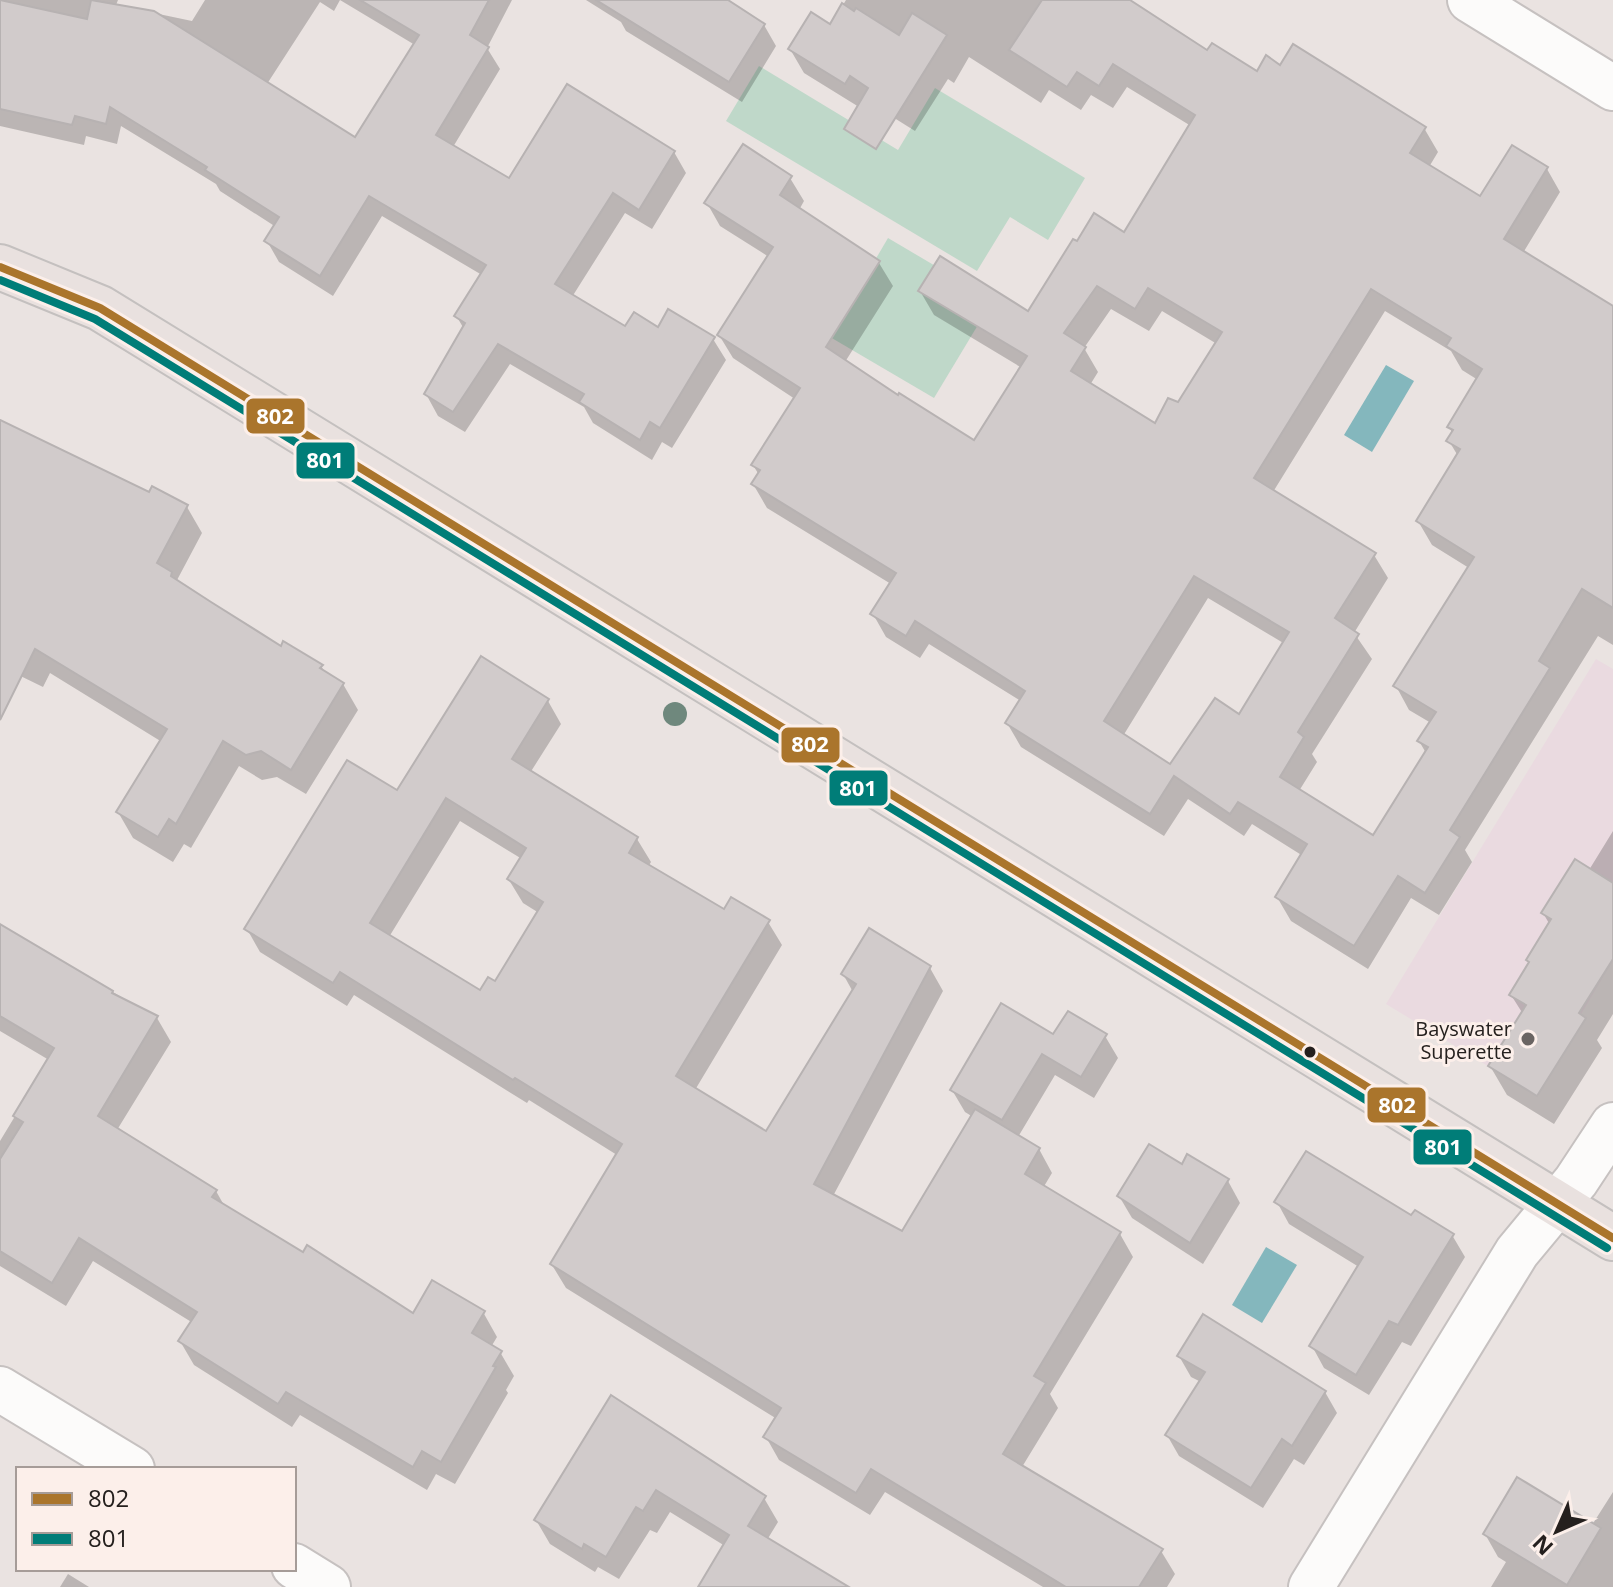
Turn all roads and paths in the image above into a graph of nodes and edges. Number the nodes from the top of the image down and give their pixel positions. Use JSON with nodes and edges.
{"nodes":[{"id":1,"x":1470,"y":0,"type":"edge"},
{"id":2,"x":1613,"y":88,"type":"edge"},
{"id":3,"x":0,"y":267,"type":"edge"},
{"id":4,"x":1613,"y":1125,"type":"edge"},
{"id":5,"x":1557,"y":1203,"type":"junction"},
{"id":6,"x":1613,"y":1238,"type":"edge"},
{"id":7,"x":0,"y":1389,"type":"edge"},
{"id":8,"x":129,"y":1467,"type":"edge"},
{"id":9,"x":296,"y":1567,"type":"edge"},
{"id":10,"x":328,"y":1587,"type":"edge"},
{"id":11,"x":1311,"y":1587,"type":"edge"}],
"edges":[{"from":1,"to":2,"type":"street"},
{"from":3,"to":5,"type":"main road"},
{"from":4,"to":5,"type":"street"},
{"from":5,"to":6,"type":"main road"},
{"from":5,"to":11,"type":"street"},
{"from":7,"to":8,"type":"street"},
{"from":9,"to":10,"type":"street"}]}
